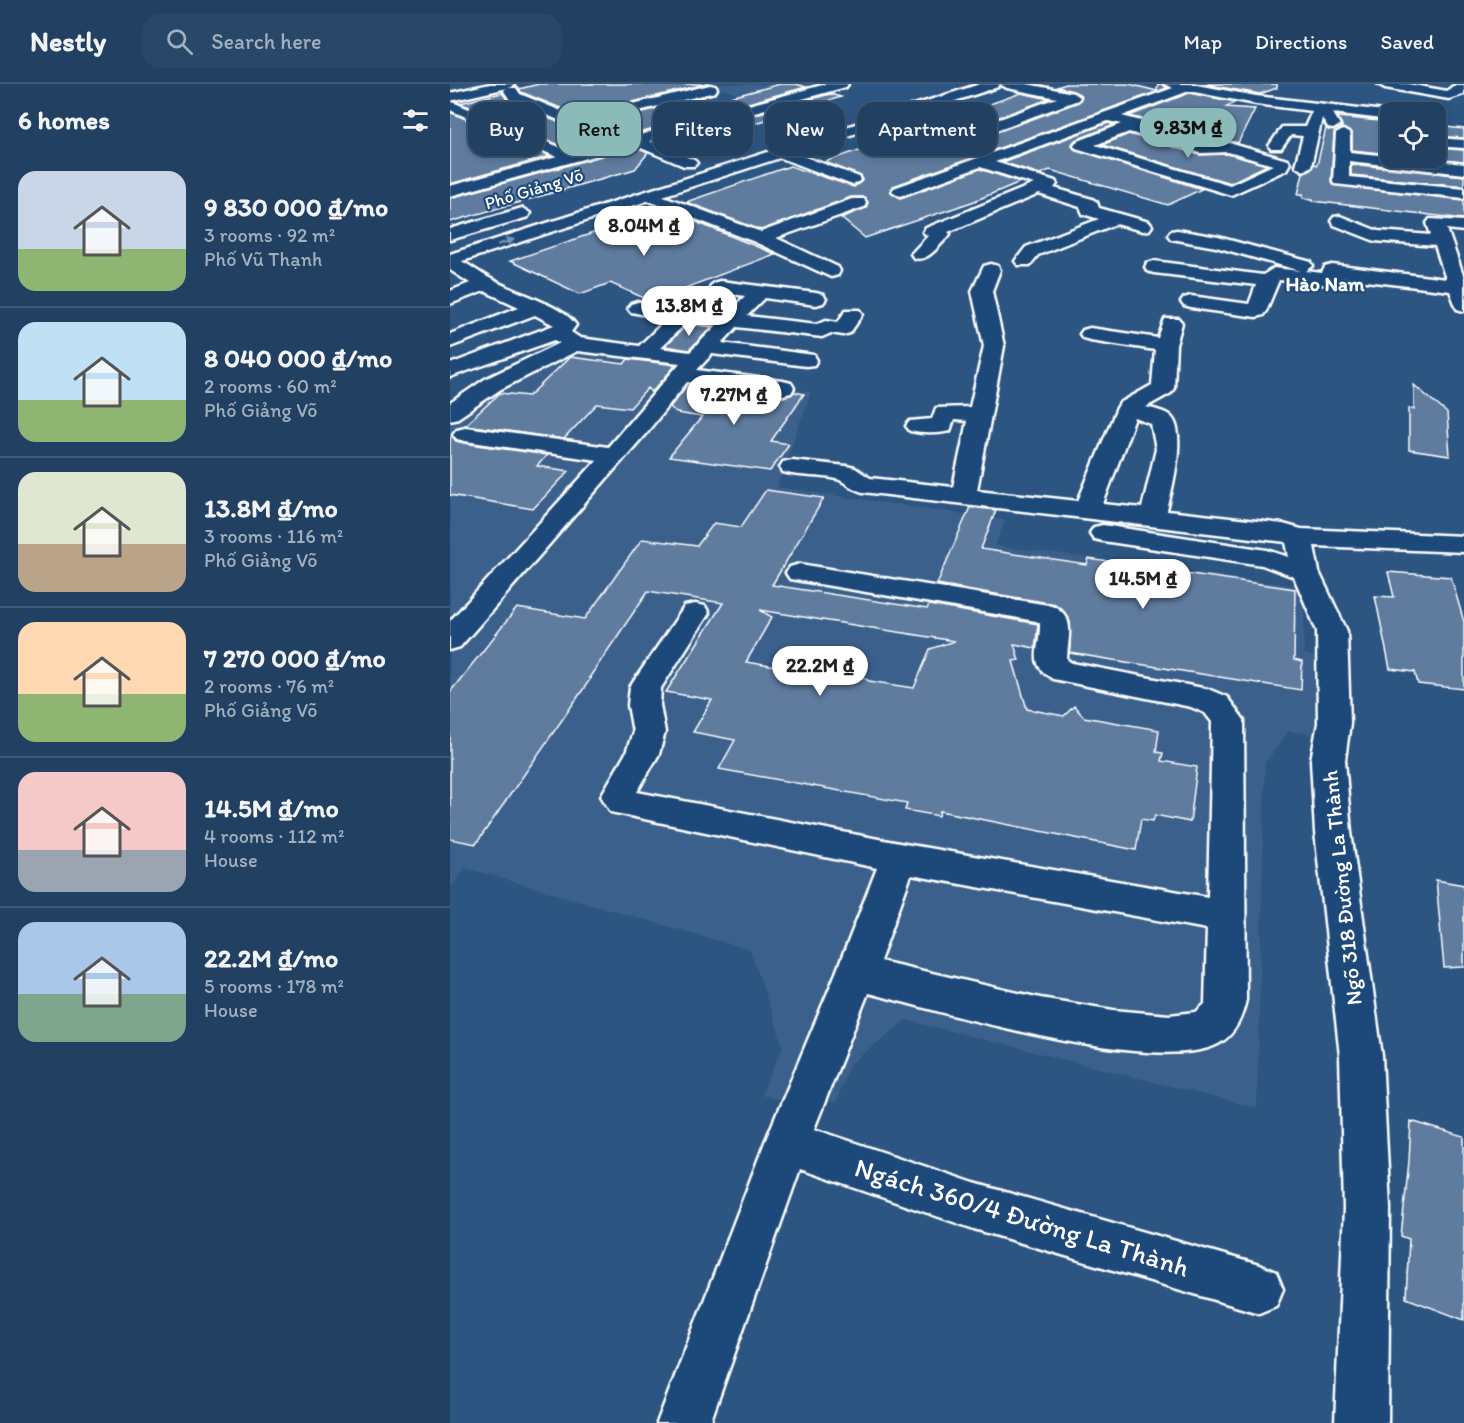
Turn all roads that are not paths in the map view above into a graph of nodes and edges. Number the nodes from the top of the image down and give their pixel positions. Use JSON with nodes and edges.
{"nodes":[{"id":1,"x":841,"y":84,"type":"edge"},
{"id":2,"x":993,"y":84,"type":"edge"},
{"id":3,"x":1007,"y":84,"type":"edge"},
{"id":4,"x":1170,"y":84,"type":"edge"},
{"id":5,"x":1254,"y":84,"type":"edge"},
{"id":6,"x":1384,"y":84,"type":"edge"},
{"id":7,"x":503,"y":86,"type":"edge"},
{"id":8,"x":709,"y":88,"type":"edge"},
{"id":9,"x":1186,"y":88,"type":"junction"},
{"id":10,"x":1288,"y":88,"type":"dead end"},
{"id":11,"x":1464,"y":90,"type":"edge"},
{"id":12,"x":1225,"y":95,"type":"junction"},
{"id":13,"x":450,"y":97,"type":"edge"},
{"id":14,"x":1073,"y":97,"type":"junction"},
{"id":15,"x":744,"y":98,"type":"dead end"},
{"id":16,"x":1089,"y":99,"type":"dead end"},
{"id":17,"x":1256,"y":100,"type":"junction"},
{"id":18,"x":774,"y":102,"type":"edge"},
{"id":19,"x":557,"y":104,"type":"edge"},
{"id":20,"x":765,"y":104,"type":"edge"},
{"id":21,"x":765,"y":104,"type":"edge"},
{"id":22,"x":450,"y":105,"type":"edge"},
{"id":23,"x":641,"y":106,"type":"edge"},
{"id":24,"x":1320,"y":109,"type":"junction"},
{"id":25,"x":1107,"y":110,"type":"junction"},
{"id":26,"x":557,"y":114,"type":"edge"},
{"id":27,"x":1380,"y":115,"type":"edge"},
{"id":28,"x":997,"y":125,"type":"edge"},
{"id":29,"x":1131,"y":128,"type":"junction"},
{"id":30,"x":845,"y":132,"type":"edge"},
{"id":31,"x":1311,"y":132,"type":"junction"},
{"id":32,"x":641,"y":135,"type":"edge"},
{"id":33,"x":641,"y":141,"type":"edge"},
{"id":34,"x":1446,"y":143,"type":"edge"},
{"id":35,"x":1464,"y":144,"type":"edge"},
{"id":36,"x":1276,"y":146,"type":"dead end"},
{"id":37,"x":573,"y":156,"type":"edge"},
{"id":38,"x":772,"y":156,"type":"edge"},
{"id":39,"x":790,"y":156,"type":"edge"},
{"id":40,"x":1342,"y":156,"type":"junction"},
{"id":41,"x":570,"y":157,"type":"junction"},
{"id":42,"x":697,"y":160,"type":"junction"},
{"id":43,"x":979,"y":162,"type":"junction"},
{"id":44,"x":1303,"y":166,"type":"dead end"},
{"id":45,"x":1464,"y":169,"type":"edge"},
{"id":46,"x":661,"y":171,"type":"dead end"},
{"id":47,"x":718,"y":173,"type":"junction"},
{"id":48,"x":853,"y":180,"type":"dead end"},
{"id":49,"x":1041,"y":189,"type":"junction"},
{"id":50,"x":450,"y":191,"type":"edge"},
{"id":51,"x":900,"y":191,"type":"dead end"},
{"id":52,"x":1464,"y":193,"type":"edge"},
{"id":53,"x":651,"y":196,"type":"junction"},
{"id":54,"x":858,"y":203,"type":"dead end"},
{"id":55,"x":539,"y":208,"type":"dead end"},
{"id":56,"x":1115,"y":219,"type":"junction"},
{"id":57,"x":1340,"y":221,"type":"dead end"},
{"id":58,"x":1143,"y":226,"type":"dead end"},
{"id":59,"x":1464,"y":226,"type":"edge"},
{"id":60,"x":1177,"y":234,"type":"dead end"},
{"id":61,"x":450,"y":235,"type":"edge"},
{"id":62,"x":1375,"y":236,"type":"junction"},
{"id":63,"x":761,"y":238,"type":"junction"},
{"id":64,"x":1442,"y":241,"type":"junction"},
{"id":65,"x":1345,"y":244,"type":"dead end"},
{"id":66,"x":920,"y":254,"type":"dead end"},
{"id":67,"x":450,"y":261,"type":"edge"},
{"id":68,"x":1024,"y":261,"type":"dead end"},
{"id":69,"x":1154,"y":267,"type":"dead end"},
{"id":70,"x":991,"y":270,"type":"dead end"},
{"id":71,"x":831,"y":271,"type":"dead end"},
{"id":72,"x":1332,"y":271,"type":"junction"},
{"id":73,"x":1267,"y":280,"type":"junction"},
{"id":74,"x":485,"y":284,"type":"junction"},
{"id":75,"x":720,"y":287,"type":"dead end"},
{"id":76,"x":1461,"y":287,"type":"edge"},
{"id":77,"x":760,"y":292,"type":"junction"},
{"id":78,"x":450,"y":298,"type":"edge"},
{"id":79,"x":816,"y":298,"type":"dead end"},
{"id":80,"x":1191,"y":302,"type":"dead end"},
{"id":81,"x":1464,"y":306,"type":"edge"},
{"id":82,"x":538,"y":307,"type":"junction"},
{"id":83,"x":638,"y":308,"type":"dead end"},
{"id":84,"x":853,"y":314,"type":"dead end"},
{"id":85,"x":682,"y":315,"type":"junction"},
{"id":86,"x":730,"y":321,"type":"junction"},
{"id":87,"x":1090,"y":334,"type":"dead end"},
{"id":88,"x":566,"y":338,"type":"junction"},
{"id":89,"x":450,"y":341,"type":"edge"},
{"id":90,"x":644,"y":352,"type":"junction"},
{"id":91,"x":806,"y":360,"type":"dead end"},
{"id":92,"x":690,"y":365,"type":"junction"},
{"id":93,"x":450,"y":371,"type":"edge"},
{"id":94,"x":783,"y":388,"type":"dead end"},
{"id":95,"x":1128,"y":408,"type":"junction"},
{"id":96,"x":450,"y":413,"type":"edge"},
{"id":97,"x":979,"y":414,"type":"junction"},
{"id":98,"x":918,"y":426,"type":"dead end"},
{"id":99,"x":465,"y":434,"type":"dead end"},
{"id":100,"x":614,"y":456,"type":"junction"},
{"id":101,"x":792,"y":467,"type":"dead end"},
{"id":102,"x":963,"y":498,"type":"junction"},
{"id":103,"x":1088,"y":509,"type":"junction"},
{"id":104,"x":1153,"y":517,"type":"junction"},
{"id":105,"x":1012,"y":521,"type":"dead end"},
{"id":106,"x":1464,"y":544,"type":"edge"},
{"id":107,"x":1302,"y":555,"type":"junction"},
{"id":108,"x":800,"y":573,"type":"dead end"},
{"id":109,"x":695,"y":613,"type":"dead end"},
{"id":110,"x":450,"y":640,"type":"edge"},
{"id":111,"x":899,"y":858,"type":"junction"},
{"id":112,"x":1228,"y":917,"type":"junction"},
{"id":113,"x":856,"y":973,"type":"junction"},
{"id":114,"x":787,"y":1142,"type":"junction"},
{"id":115,"x":1259,"y":1289,"type":"dead end"},
{"id":116,"x":683,"y":1423,"type":"edge"},
{"id":117,"x":1361,"y":1423,"type":"edge"}],
"edges":[{"from":1,"to":18,"type":"street"},
{"from":2,"to":30,"type":"street","name":"Phố Giảng Võ"},
{"from":3,"to":14,"type":"street"},
{"from":4,"to":9,"type":"street"},
{"from":5,"to":12,"type":"street"},
{"from":6,"to":11,"type":"street"},
{"from":7,"to":13,"type":"street"},
{"from":7,"to":19,"type":"street"},
{"from":7,"to":26,"type":"street"},
{"from":8,"to":23,"type":"street"},
{"from":9,"to":12,"type":"street"},
{"from":9,"to":25,"type":"street"},
{"from":10,"to":17,"type":"street"},
{"from":12,"to":17,"type":"street"},
{"from":14,"to":16,"type":"street"},
{"from":14,"to":28,"type":"street"},
{"from":15,"to":20,"type":"street"},
{"from":17,"to":24,"type":"street"},
{"from":21,"to":32,"type":"street"},
{"from":22,"to":41,"type":"street"},
{"from":24,"to":27,"type":"street"},
{"from":24,"to":31,"type":"street"},
{"from":24,"to":40,"type":"street"},
{"from":25,"to":29,"type":"street"},
{"from":25,"to":43,"type":"street"},
{"from":29,"to":29,"type":"street"},
{"from":31,"to":36,"type":"street"},
{"from":31,"to":44,"type":"street"},
{"from":33,"to":42,"type":"street"},
{"from":34,"to":35,"type":"street"},
{"from":37,"to":41,"type":"street"},
{"from":38,"to":47,"type":"street","name":"Phố Giảng Võ"},
{"from":39,"to":48,"type":"street"},
{"from":40,"to":45,"type":"street"},
{"from":40,"to":52,"type":"street"},
{"from":41,"to":50,"type":"street"},
{"from":42,"to":46,"type":"street"},
{"from":42,"to":47,"type":"street"},
{"from":43,"to":49,"type":"street"},
{"from":43,"to":51,"type":"street"},
{"from":47,"to":53,"type":"street","name":"Phố Giảng Võ"},
{"from":49,"to":56,"type":"street"},
{"from":49,"to":66,"type":"street"},
{"from":53,"to":63,"type":"street"},
{"from":67,"to":53,"type":"street","name":"Phố Giảng Võ","one_way":true},
{"from":54,"to":63,"type":"street"},
{"from":55,"to":61,"type":"street","name":"Phố Giảng Võ"},
{"from":56,"to":58,"type":"street"},
{"from":56,"to":68,"type":"street"},
{"from":57,"to":62,"type":"street"},
{"from":59,"to":64,"type":"street"},
{"from":60,"to":72,"type":"street"},
{"from":62,"to":64,"type":"street"},
{"from":62,"to":65,"type":"street"},
{"from":63,"to":71,"type":"street"},
{"from":64,"to":76,"type":"street"},
{"from":67,"to":74,"type":"street"},
{"from":69,"to":73,"type":"street"},
{"from":70,"to":97,"type":"street"},
{"from":72,"to":73,"type":"street"},
{"from":72,"to":76,"type":"street"},
{"from":73,"to":80,"type":"street"},
{"from":74,"to":78,"type":"street"},
{"from":74,"to":82,"type":"street"},
{"from":75,"to":77,"type":"street"},
{"from":76,"to":81,"type":"street"},
{"from":77,"to":79,"type":"street"},
{"from":77,"to":86,"type":"street"},
{"from":82,"to":88,"type":"street"},
{"from":82,"to":89,"type":"street"},
{"from":83,"to":85,"type":"street"},
{"from":84,"to":86,"type":"street"},
{"from":85,"to":86,"type":"street"},
{"from":85,"to":90,"type":"street"},
{"from":86,"to":92,"type":"street"},
{"from":87,"to":95,"type":"street"},
{"from":88,"to":90,"type":"street"},
{"from":88,"to":93,"type":"street"},
{"from":88,"to":96,"type":"street"},
{"from":90,"to":92,"type":"street"},
{"from":91,"to":92,"type":"street"},
{"from":92,"to":94,"type":"street"},
{"from":92,"to":100,"type":"street"},
{"from":95,"to":103,"type":"street"},
{"from":95,"to":104,"type":"street"},
{"from":97,"to":98,"type":"street"},
{"from":97,"to":102,"type":"street"},
{"from":99,"to":100,"type":"street"},
{"from":100,"to":110,"type":"street"},
{"from":101,"to":102,"type":"street"},
{"from":102,"to":103,"type":"street"},
{"from":103,"to":104,"type":"street"},
{"from":104,"to":107,"type":"street"},
{"from":105,"to":107,"type":"street"},
{"from":106,"to":107,"type":"street"},
{"from":107,"to":117,"type":"street","name":"Ngõ 318 Đường La Thành"},
{"from":108,"to":112,"type":"street"},
{"from":109,"to":111,"type":"street"},
{"from":111,"to":112,"type":"street"},
{"from":111,"to":113,"type":"street"},
{"from":112,"to":113,"type":"street"},
{"from":113,"to":114,"type":"street"},
{"from":114,"to":115,"type":"street","name":"Ngách 360/4 Đường La Thành"},
{"from":114,"to":116,"type":"street"}]}
